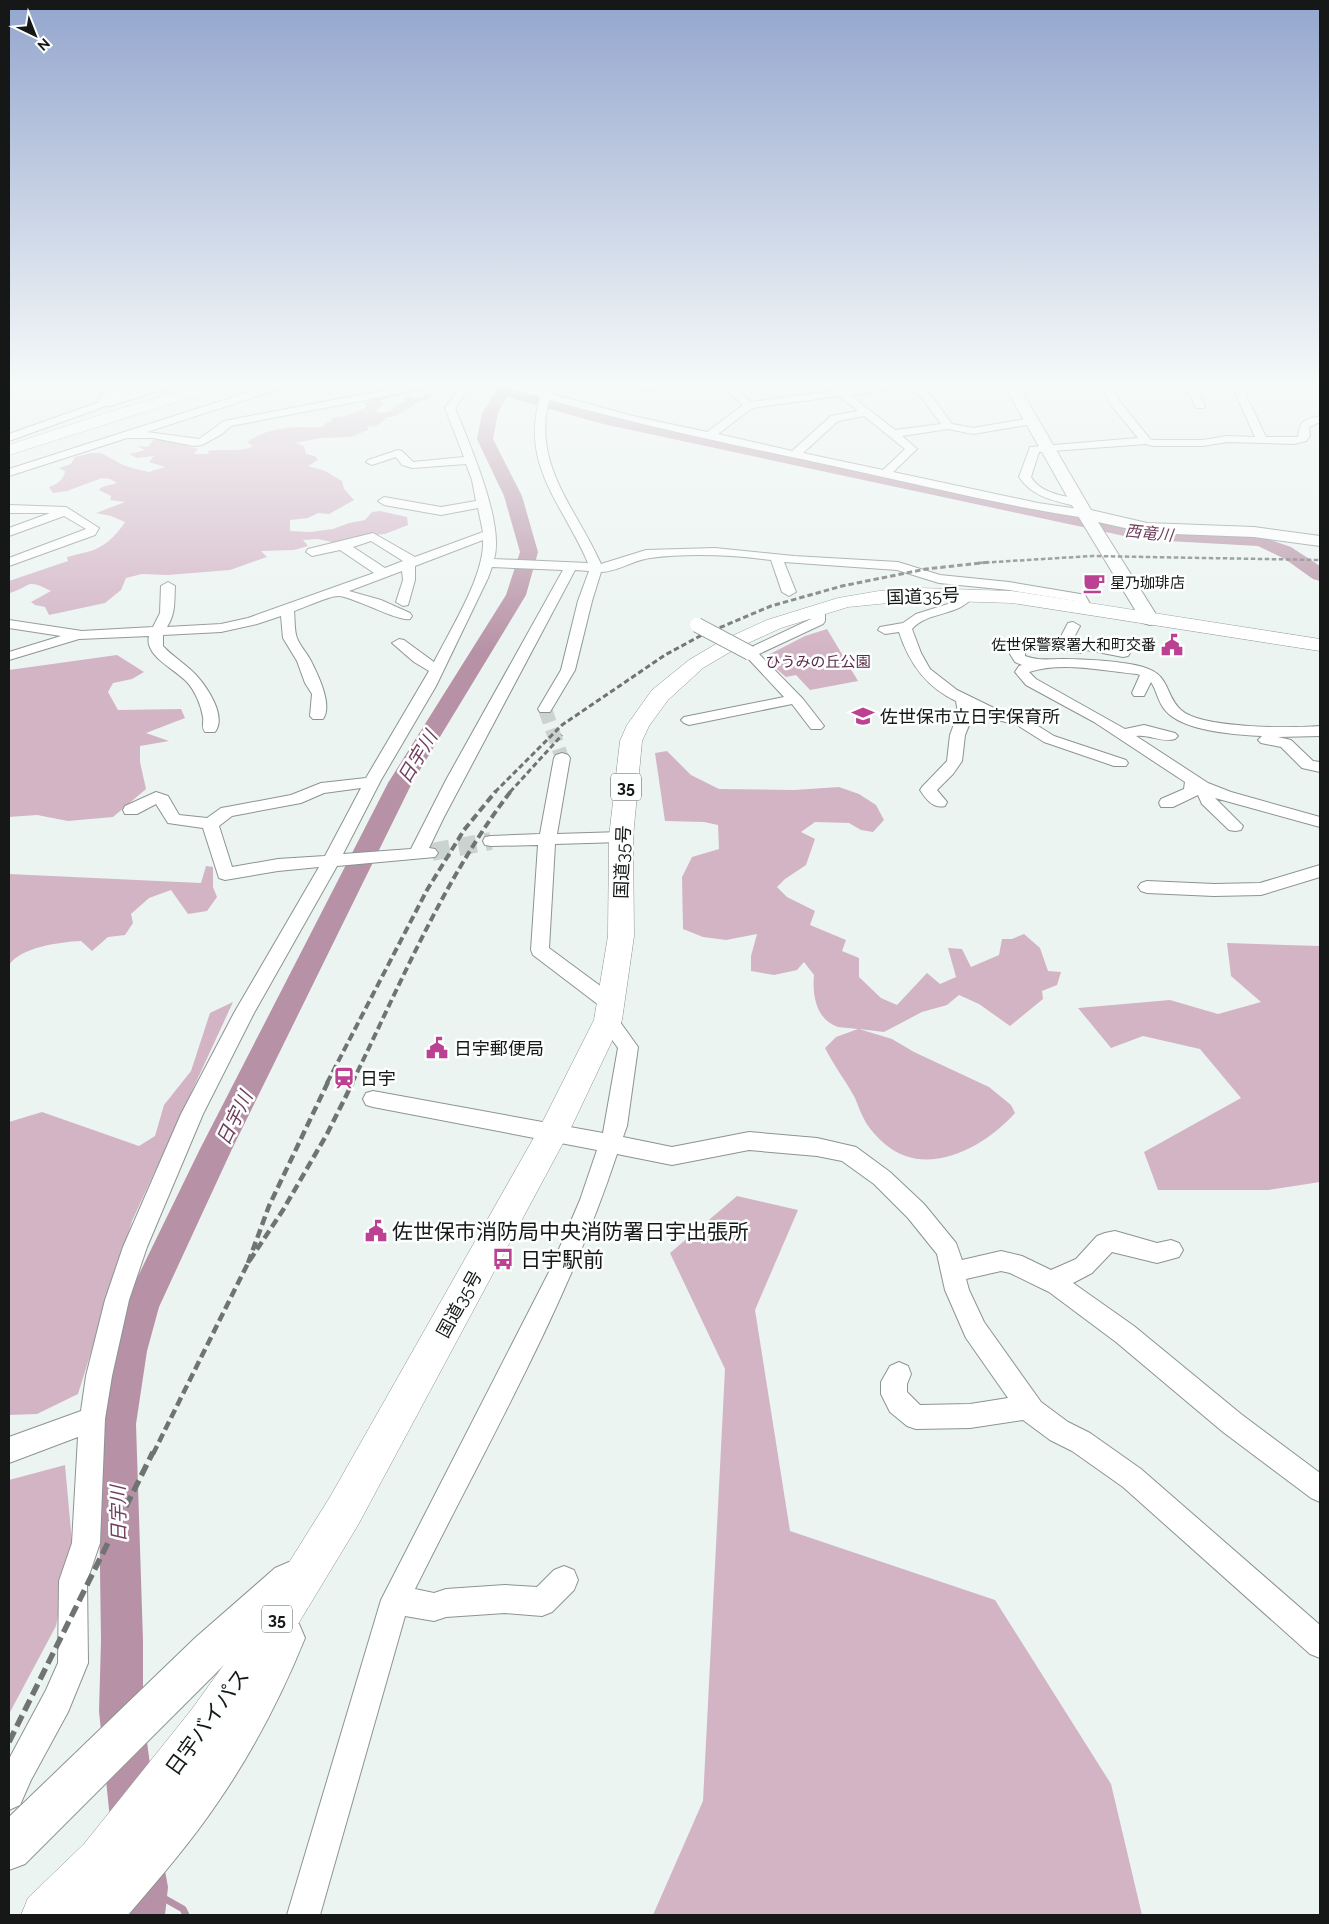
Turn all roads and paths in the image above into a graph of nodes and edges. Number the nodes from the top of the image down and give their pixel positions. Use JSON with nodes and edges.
{"nodes":[{"id":1,"x":475,"y":473,"type":"edge"},
{"id":2,"x":549,"y":473,"type":"edge"},
{"id":3,"x":876,"y":473,"type":"edge"},
{"id":4,"x":1026,"y":473,"type":"edge"},
{"id":5,"x":1062,"y":473,"type":"edge"},
{"id":6,"x":885,"y":474,"type":"joint"},
{"id":7,"x":384,"y":502,"type":"dead end"},
{"id":8,"x":483,"y":503,"type":"junction"},
{"id":9,"x":9,"y":509,"type":"edge"},
{"id":10,"x":66,"y":512,"type":"junction"},
{"id":11,"x":1087,"y":517,"type":"junction"},
{"id":12,"x":9,"y":532,"type":"edge"},
{"id":13,"x":489,"y":534,"type":"junction"},
{"id":14,"x":1320,"y":541,"type":"edge"},
{"id":15,"x":343,"y":546,"type":"junction"},
{"id":16,"x":312,"y":552,"type":"dead end"},
{"id":17,"x":776,"y":557,"type":"junction"},
{"id":18,"x":9,"y":562,"type":"edge"},
{"id":19,"x":410,"y":563,"type":"junction"},
{"id":20,"x":488,"y":563,"type":"junction"},
{"id":21,"x":571,"y":566,"type":"junction"},
{"id":22,"x":596,"y":568,"type":"junction"},
{"id":23,"x":383,"y":573,"type":"junction"},
{"id":24,"x":168,"y":586,"type":"dead end"},
{"id":25,"x":336,"y":591,"type":"junction"},
{"id":26,"x":789,"y":592,"type":"dead end"},
{"id":27,"x":969,"y":594,"type":"junction"},
{"id":28,"x":287,"y":609,"type":"junction"},
{"id":29,"x":818,"y":609,"type":"junction"},
{"id":30,"x":1080,"y":617,"type":"junction"},
{"id":31,"x":1150,"y":619,"type":"junction"},
{"id":32,"x":9,"y":624,"type":"edge"},
{"id":33,"x":697,"y":625,"type":"dead end"},
{"id":34,"x":907,"y":626,"type":"junction"},
{"id":35,"x":159,"y":630,"type":"junction"},
{"id":36,"x":885,"y":630,"type":"dead end"},
{"id":37,"x":82,"y":635,"type":"junction"},
{"id":38,"x":399,"y":643,"type":"dead end"},
{"id":39,"x":1081,"y":645,"type":"junction"},
{"id":40,"x":1320,"y":645,"type":"edge"},
{"id":41,"x":750,"y":653,"type":"junction"},
{"id":42,"x":1123,"y":653,"type":"dead end"},
{"id":43,"x":9,"y":656,"type":"edge"},
{"id":44,"x":1036,"y":665,"type":"junction"},
{"id":45,"x":437,"y":670,"type":"junction"},
{"id":46,"x":1148,"y":673,"type":"junction"},
{"id":47,"x":1139,"y":693,"type":"dead end"},
{"id":48,"x":795,"y":699,"type":"junction"},
{"id":49,"x":963,"y":699,"type":"junction"},
{"id":50,"x":544,"y":709,"type":"dead end"},
{"id":51,"x":318,"y":716,"type":"dead end"},
{"id":52,"x":689,"y":720,"type":"dead end"},
{"id":53,"x":816,"y":726,"type":"dead end"},
{"id":54,"x":210,"y":729,"type":"dead end"},
{"id":55,"x":1244,"y":730,"type":"junction"},
{"id":56,"x":1320,"y":732,"type":"edge"},
{"id":57,"x":1122,"y":734,"type":"junction"},
{"id":58,"x":1170,"y":736,"type":"dead end"},
{"id":59,"x":562,"y":758,"type":"tunnel mouth"},
{"id":60,"x":1120,"y":763,"type":"dead end"},
{"id":61,"x":1320,"y":768,"type":"edge"},
{"id":62,"x":372,"y":782,"type":"junction"},
{"id":63,"x":1200,"y":794,"type":"junction"},
{"id":64,"x":939,"y":802,"type":"dead end"},
{"id":65,"x":1167,"y":803,"type":"dead end"},
{"id":66,"x":131,"y":810,"type":"dead end"},
{"id":67,"x":1320,"y":822,"type":"edge"},
{"id":68,"x":1226,"y":823,"type":"dead end"},
{"id":69,"x":210,"y":824,"type":"junction"},
{"id":70,"x":621,"y":837,"type":"junction"},
{"id":71,"x":547,"y":840,"type":"junction"},
{"id":72,"x":491,"y":841,"type":"tunnel mouth"},
{"id":73,"x":425,"y":853,"type":"joint"},
{"id":74,"x":332,"y":859,"type":"junction"},
{"id":75,"x":1320,"y":871,"type":"edge"},
{"id":76,"x":1147,"y":887,"type":"dead end"},
{"id":77,"x":609,"y":1012,"type":"junction"},
{"id":78,"x":373,"y":1099,"type":"dead end"},
{"id":79,"x":553,"y":1132,"type":"junction"},
{"id":80,"x":609,"y":1144,"type":"junction"},
{"id":81,"x":1171,"y":1250,"type":"dead end"},
{"id":82,"x":953,"y":1272,"type":"junction"},
{"id":83,"x":1050,"y":1282,"type":"junction"},
{"id":84,"x":899,"y":1374,"type":"dead end"},
{"id":85,"x":1029,"y":1407,"type":"junction"},
{"id":86,"x":92,"y":1419,"type":"junction"},
{"id":87,"x":9,"y":1450,"type":"edge"},
{"id":88,"x":1320,"y":1490,"type":"edge"},
{"id":89,"x":344,"y":1510,"type":"junction"},
{"id":90,"x":312,"y":1562,"type":"junction"},
{"id":91,"x":564,"y":1580,"type":"dead end"},
{"id":92,"x":395,"y":1600,"type":"junction"},
{"id":93,"x":1320,"y":1644,"type":"edge"},
{"id":94,"x":9,"y":1794,"type":"edge"},
{"id":95,"x":9,"y":1848,"type":"edge"},
{"id":96,"x":46,"y":1915,"type":"edge"},
{"id":97,"x":98,"y":1915,"type":"edge"},
{"id":98,"x":303,"y":1915,"type":"edge"}],
"edges":[{"from":1,"to":8,"type":"street"},
{"from":2,"to":22,"type":"street"},
{"from":3,"to":6,"type":"street"},
{"from":4,"to":11,"type":"street"},
{"from":5,"to":11,"type":"street"},
{"from":6,"to":11,"type":"street"},
{"from":7,"to":8,"type":"street"},
{"from":8,"to":13,"type":"street"},
{"from":9,"to":10,"type":"street"},
{"from":10,"to":12,"type":"street"},
{"from":10,"to":18,"type":"street"},
{"from":11,"to":14,"type":"street"},
{"from":11,"to":31,"type":"street"},
{"from":13,"to":19,"type":"street"},
{"from":13,"to":20,"type":"street"},
{"from":15,"to":16,"type":"street"},
{"from":15,"to":19,"type":"street"},
{"from":15,"to":23,"type":"street"},
{"from":17,"to":22,"type":"street"},
{"from":17,"to":26,"type":"street"},
{"from":17,"to":30,"type":"street"},
{"from":19,"to":23,"type":"street"},
{"from":19,"to":25,"type":"street"},
{"from":20,"to":21,"type":"street"},
{"from":20,"to":45,"type":"street"},
{"from":21,"to":22,"type":"street"},
{"from":21,"to":73,"type":"street"},
{"from":22,"to":50,"type":"street"},
{"from":23,"to":25,"type":"street"},
{"from":24,"to":35,"type":"street"},
{"from":25,"to":28,"type":"street"},
{"from":27,"to":29,"type":"highway","name":"国道35号","number":"35"},
{"from":27,"to":30,"type":"highway","name":"国道35号","number":"35"},
{"from":27,"to":34,"type":"street"},
{"from":28,"to":35,"type":"street"},
{"from":28,"to":51,"type":"street"},
{"from":29,"to":41,"type":"street"},
{"from":29,"to":70,"type":"highway","name":"国道35号","number":"35"},
{"from":30,"to":31,"type":"highway","name":"国道35号","number":"35"},
{"from":30,"to":39,"type":"street"},
{"from":31,"to":40,"type":"highway","name":"国道35号","number":"35"},
{"from":32,"to":37,"type":"street"},
{"from":33,"to":41,"type":"street","bridge":true},
{"from":34,"to":36,"type":"street"},
{"from":34,"to":49,"type":"street"},
{"from":35,"to":37,"type":"street"},
{"from":35,"to":54,"type":"street"},
{"from":37,"to":43,"type":"street"},
{"from":38,"to":45,"type":"street"},
{"from":39,"to":42,"type":"street"},
{"from":39,"to":44,"type":"street"},
{"from":41,"to":48,"type":"street"},
{"from":44,"to":46,"type":"street"},
{"from":44,"to":57,"type":"street"},
{"from":45,"to":62,"type":"street"},
{"from":46,"to":47,"type":"street"},
{"from":46,"to":55,"type":"street"},
{"from":48,"to":52,"type":"street"},
{"from":48,"to":53,"type":"street"},
{"from":49,"to":60,"type":"street"},
{"from":49,"to":64,"type":"street"},
{"from":55,"to":56,"type":"street"},
{"from":55,"to":61,"type":"street"},
{"from":57,"to":58,"type":"street"},
{"from":57,"to":63,"type":"street"},
{"from":59,"to":71,"type":"street"},
{"from":62,"to":69,"type":"street"},
{"from":62,"to":74,"type":"street"},
{"from":63,"to":65,"type":"street"},
{"from":63,"to":67,"type":"street"},
{"from":63,"to":68,"type":"street"},
{"from":66,"to":69,"type":"street"},
{"from":69,"to":74,"type":"street"},
{"from":70,"to":71,"type":"street"},
{"from":70,"to":77,"type":"highway","name":"国道35号","number":"35"},
{"from":71,"to":72,"type":"street"},
{"from":71,"to":77,"type":"street"},
{"from":73,"to":74,"type":"street"},
{"from":74,"to":86,"type":"street"},
{"from":75,"to":76,"type":"street"},
{"from":77,"to":79,"type":"highway","name":"国道35号","number":"35"},
{"from":77,"to":80,"type":"street"},
{"from":78,"to":79,"type":"street"},
{"from":79,"to":80,"type":"street"},
{"from":79,"to":89,"type":"highway","name":"国道35号","number":"35"},
{"from":80,"to":82,"type":"street"},
{"from":80,"to":92,"type":"street"},
{"from":81,"to":83,"type":"street"},
{"from":82,"to":83,"type":"street"},
{"from":82,"to":85,"type":"street"},
{"from":83,"to":88,"type":"street"},
{"from":84,"to":85,"type":"street"},
{"from":85,"to":93,"type":"street"},
{"from":86,"to":87,"type":"street"},
{"from":86,"to":94,"type":"street"},
{"from":89,"to":90,"type":"highway","name":"日宇バイパス","number":"35"},
{"from":89,"to":97,"type":"street"},
{"from":90,"to":95,"type":"street"},
{"from":90,"to":96,"type":"highway","name":"日宇バイパス","number":"35"},
{"from":91,"to":92,"type":"street"},
{"from":92,"to":98,"type":"street"}]}
